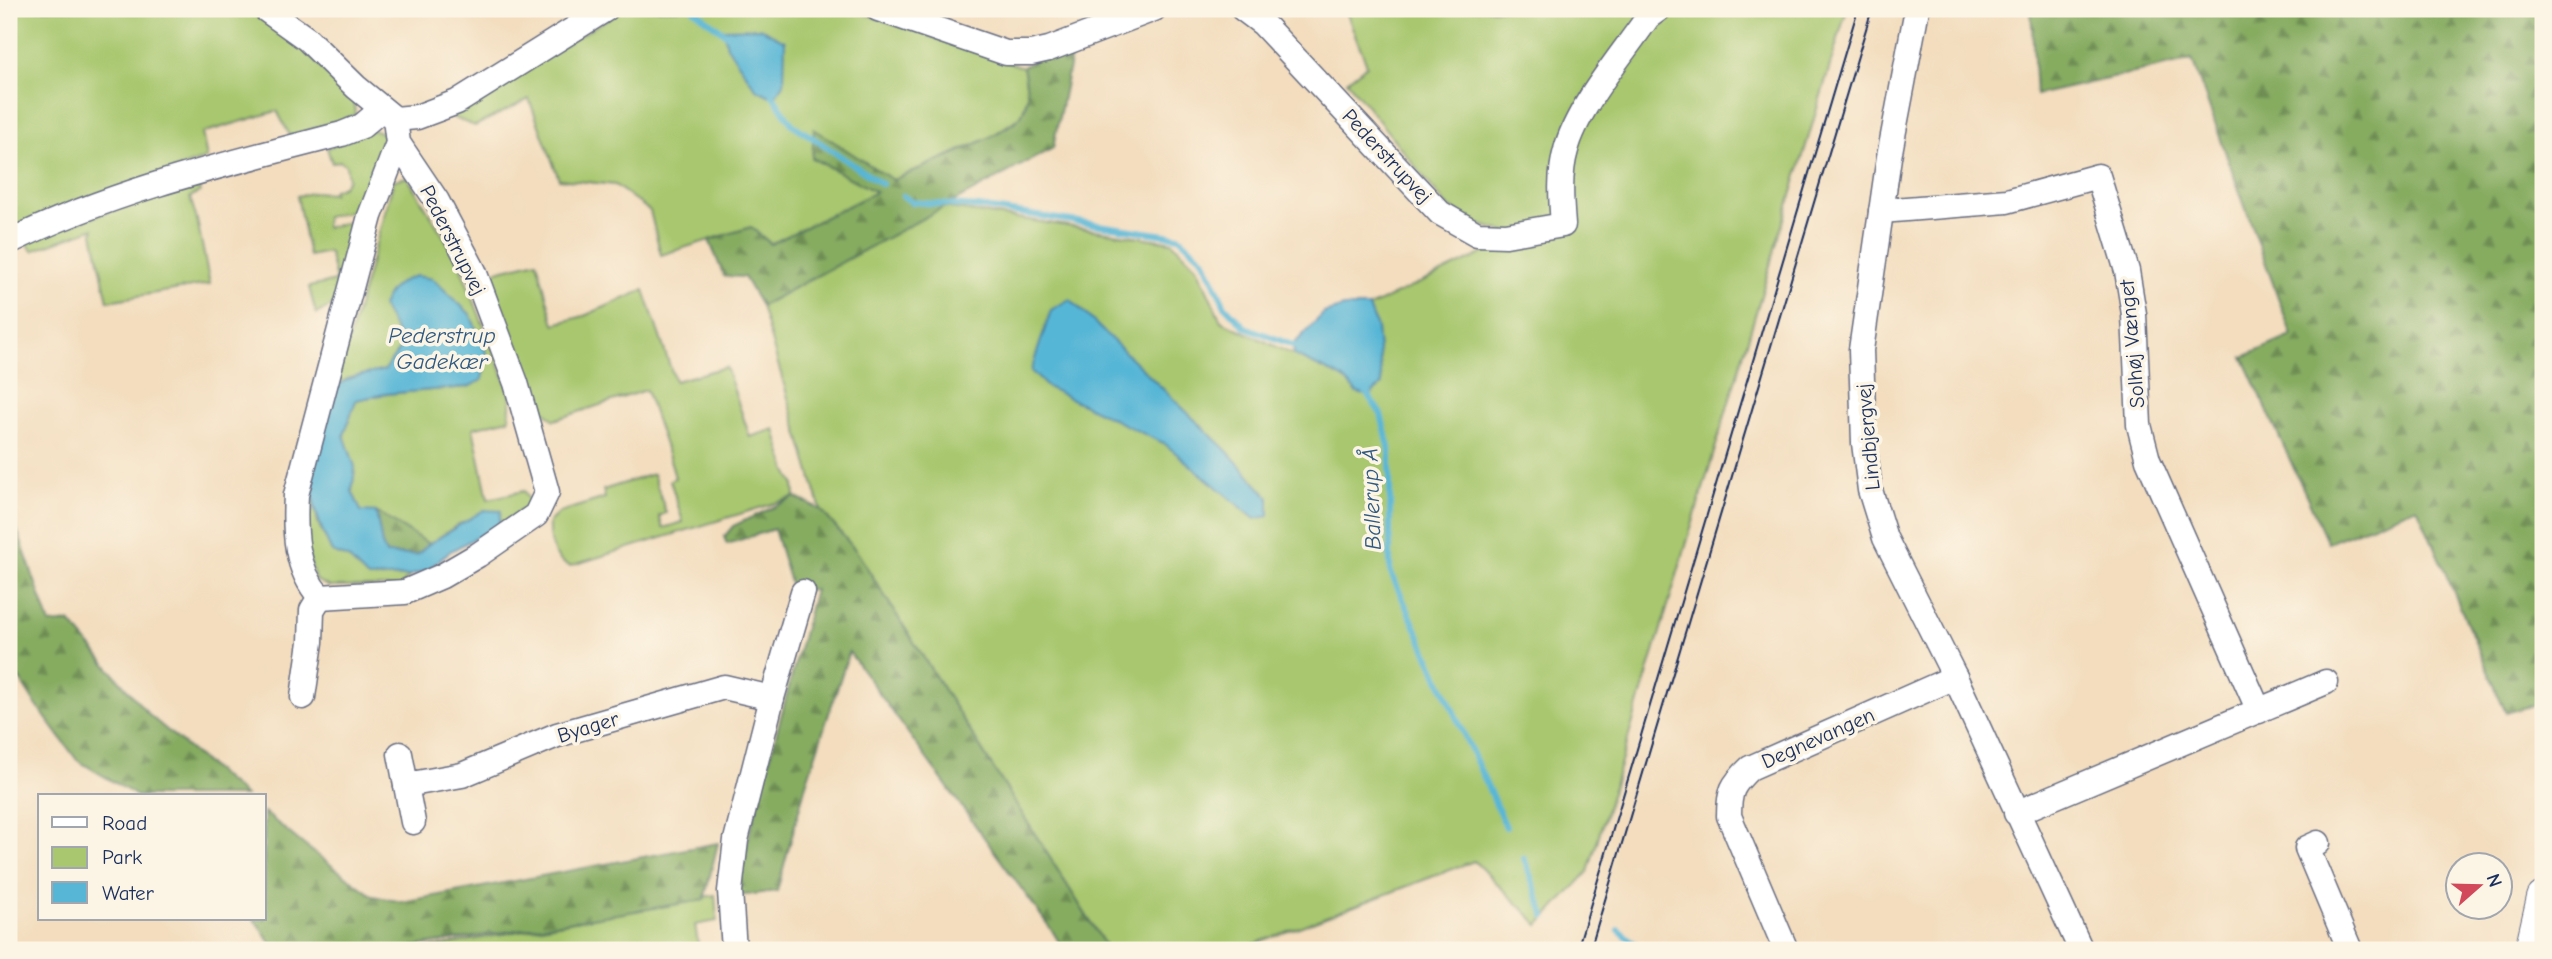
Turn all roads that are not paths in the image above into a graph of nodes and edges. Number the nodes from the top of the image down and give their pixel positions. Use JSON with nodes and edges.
{"nodes":[{"id":1,"x":265,"y":9,"type":"edge"},
{"id":2,"x":606,"y":9,"type":"edge"},
{"id":3,"x":878,"y":9,"type":"edge"},
{"id":4,"x":1154,"y":9,"type":"edge"},
{"id":5,"x":1243,"y":9,"type":"edge"},
{"id":6,"x":1658,"y":9,"type":"edge"},
{"id":7,"x":1917,"y":9,"type":"edge"},
{"id":8,"x":392,"y":124,"type":"junction"},
{"id":9,"x":1881,"y":211,"type":"junction"},
{"id":10,"x":9,"y":242,"type":"edge"},
{"id":11,"x":803,"y":592,"type":"dead end"},
{"id":12,"x":320,"y":597,"type":"junction"},
{"id":13,"x":1955,"y":677,"type":"junction"},
{"id":14,"x":2326,"y":682,"type":"dead end"},
{"id":15,"x":303,"y":697,"type":"dead end"},
{"id":16,"x":772,"y":698,"type":"junction"},
{"id":17,"x":2259,"y":711,"type":"junction"},
{"id":18,"x":400,"y":754,"type":"dead end"},
{"id":19,"x":406,"y":785,"type":"junction"},
{"id":20,"x":2016,"y":813,"type":"junction"},
{"id":21,"x":413,"y":822,"type":"dead end"},
{"id":22,"x":2318,"y":843,"type":"dead end"},
{"id":23,"x":2543,"y":898,"type":"edge"},
{"id":24,"x":734,"y":944,"type":"edge"},
{"id":25,"x":1786,"y":950,"type":"edge"},
{"id":26,"x":2081,"y":950,"type":"edge"},
{"id":27,"x":2350,"y":950,"type":"edge"},
{"id":28,"x":2531,"y":950,"type":"edge"}],
"edges":[{"from":1,"to":8,"type":"street","name":"Pederstrupvej"},
{"from":2,"to":8,"type":"street"},
{"from":3,"to":4,"type":"street"},
{"from":5,"to":6,"type":"street","name":"Pederstrupvej"},
{"from":7,"to":9,"type":"street","name":"Lindbjergvej"},
{"from":8,"to":10,"type":"street"},
{"from":8,"to":12,"type":"street"},
{"from":8,"to":12,"type":"street","name":"Pederstrupvej"},
{"from":9,"to":13,"type":"street","name":"Lindbjergvej"},
{"from":9,"to":17,"type":"street","name":"Solhøj Vænget"},
{"from":11,"to":16,"type":"street"},
{"from":12,"to":15,"type":"street"},
{"from":13,"to":20,"type":"street","name":"Lindbjergvej"},
{"from":13,"to":25,"type":"street","name":"Degnevangen"},
{"from":14,"to":17,"type":"street"},
{"from":16,"to":19,"type":"street","name":"Byager"},
{"from":16,"to":24,"type":"street"},
{"from":17,"to":20,"type":"street"},
{"from":18,"to":19,"type":"street"},
{"from":19,"to":21,"type":"street"},
{"from":20,"to":26,"type":"street","name":"Lindbjergvej"},
{"from":22,"to":27,"type":"street"},
{"from":23,"to":28,"type":"main road"}]}
